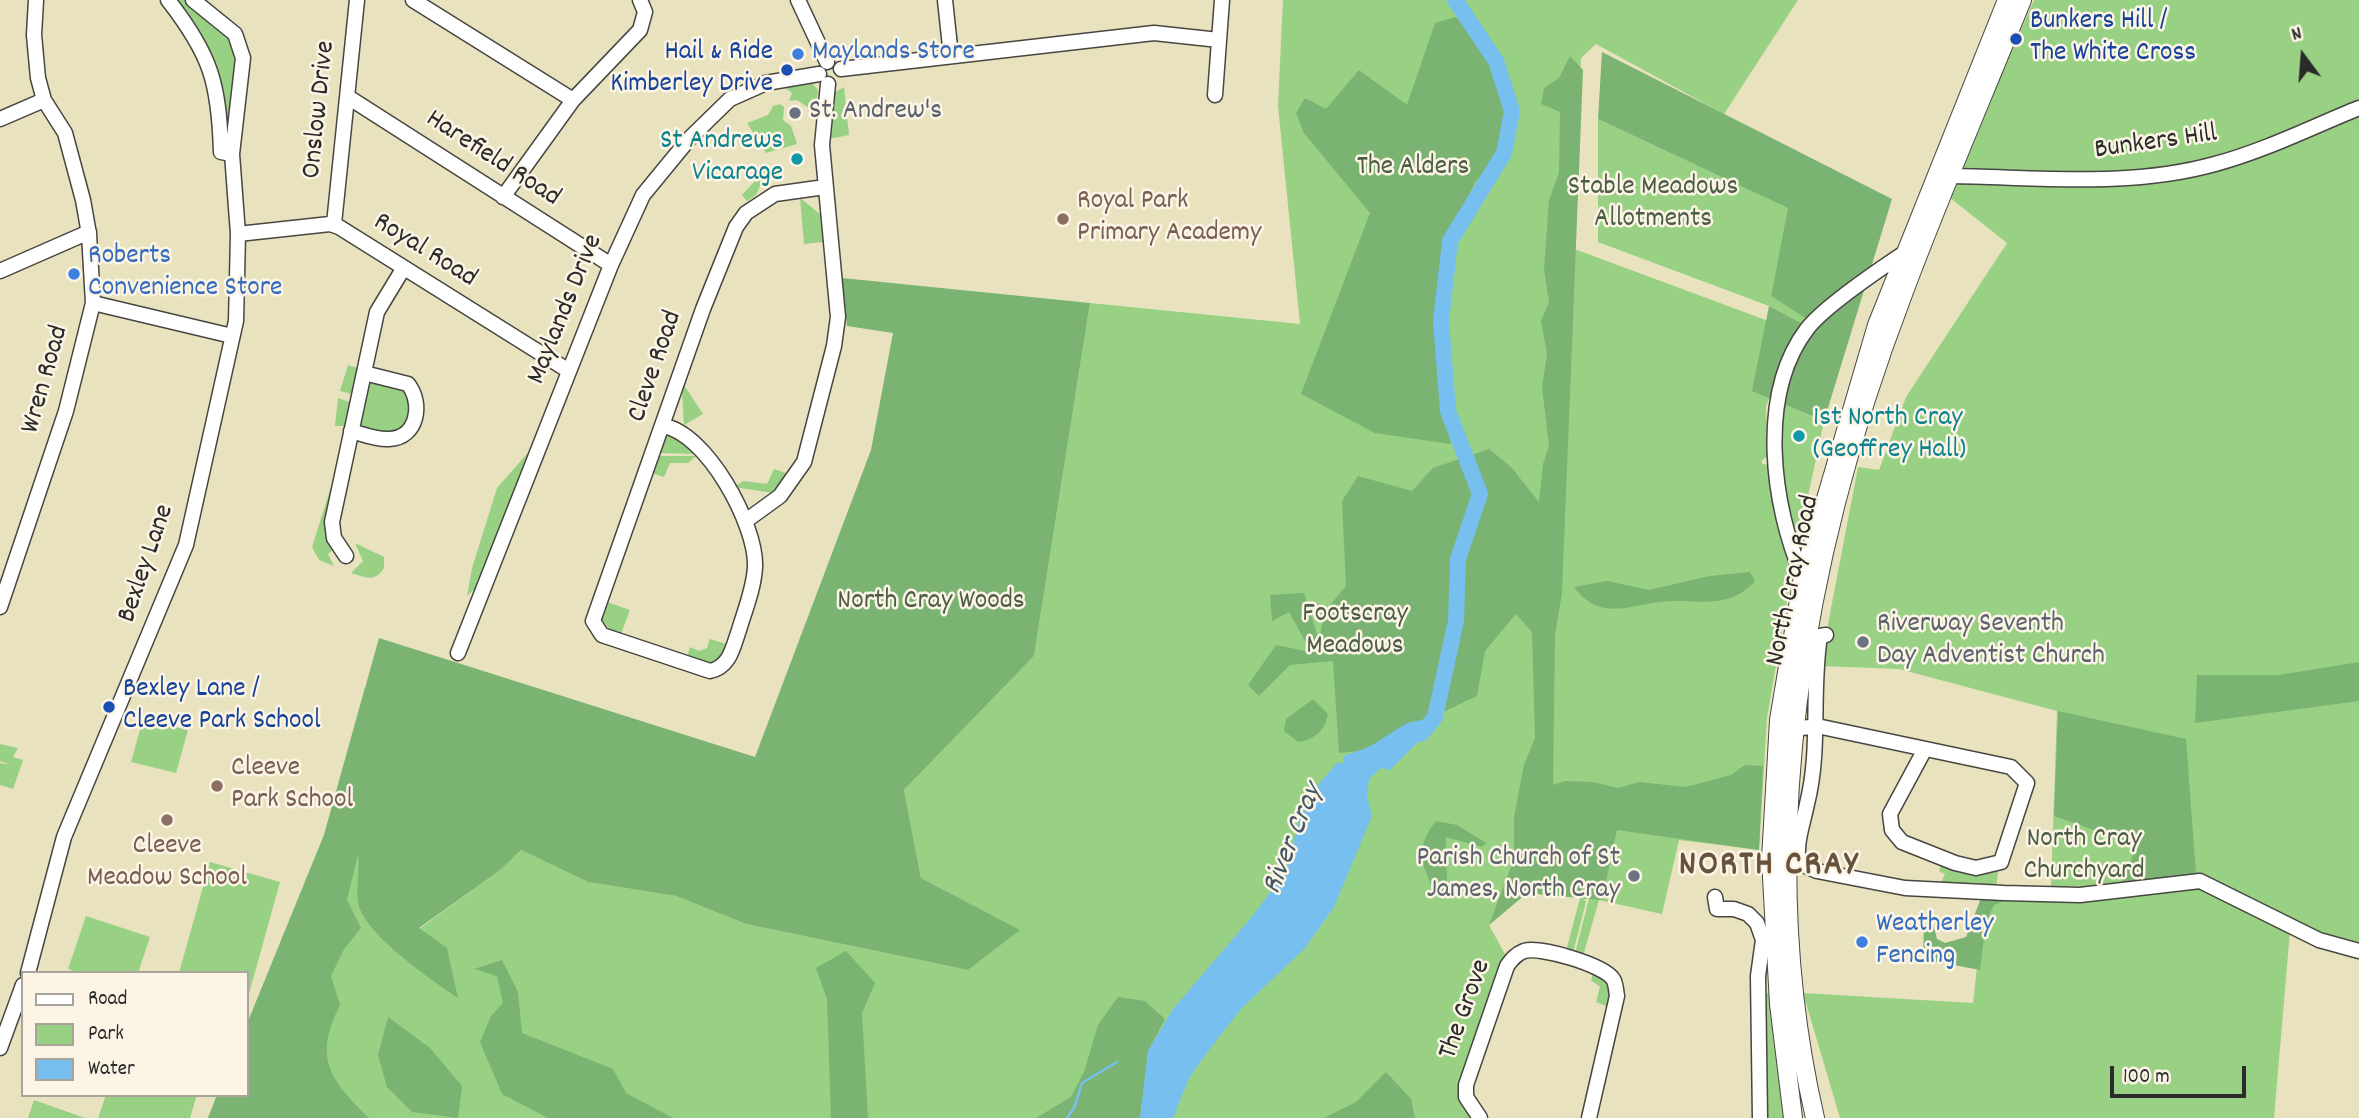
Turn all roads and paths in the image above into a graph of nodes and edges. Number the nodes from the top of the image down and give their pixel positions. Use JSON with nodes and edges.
{"nodes":[{"id":1,"x":36,"y":0,"type":"edge"},
{"id":2,"x":168,"y":0,"type":"edge"},
{"id":3,"x":193,"y":0,"type":"edge"},
{"id":4,"x":357,"y":0,"type":"edge"},
{"id":5,"x":414,"y":0,"type":"edge"},
{"id":6,"x":640,"y":0,"type":"edge"},
{"id":7,"x":798,"y":0,"type":"edge"},
{"id":8,"x":945,"y":0,"type":"edge"},
{"id":9,"x":1222,"y":0,"type":"edge"},
{"id":10,"x":2007,"y":0,"type":"edge"},
{"id":11,"x":2022,"y":0,"type":"edge"},
{"id":12,"x":1219,"y":40,"type":"junction"},
{"id":13,"x":951,"y":56,"type":"junction"},
{"id":14,"x":825,"y":73,"type":"junction"},
{"id":15,"x":1215,"y":95,"type":"dead end"},
{"id":16,"x":348,"y":97,"type":"junction"},
{"id":17,"x":44,"y":100,"type":"junction"},
{"id":18,"x":573,"y":100,"type":"junction"},
{"id":19,"x":2359,"y":108,"type":"edge"},
{"id":20,"x":0,"y":119,"type":"edge"},
{"id":21,"x":232,"y":154,"type":"junction"},
{"id":22,"x":1950,"y":176,"type":"junction"},
{"id":23,"x":825,"y":187,"type":"junction"},
{"id":24,"x":503,"y":197,"type":"junction"},
{"id":25,"x":334,"y":225,"type":"junction"},
{"id":26,"x":89,"y":232,"type":"junction"},
{"id":27,"x":238,"y":234,"type":"junction"},
{"id":28,"x":1904,"y":253,"type":"junction"},
{"id":29,"x":611,"y":265,"type":"junction"},
{"id":30,"x":403,"y":269,"type":"junction"},
{"id":31,"x":0,"y":271,"type":"edge"},
{"id":32,"x":93,"y":303,"type":"junction"},
{"id":33,"x":232,"y":336,"type":"junction"},
{"id":34,"x":569,"y":371,"type":"junction"},
{"id":35,"x":364,"y":373,"type":"junction"},
{"id":36,"x":663,"y":426,"type":"junction"},
{"id":37,"x":351,"y":431,"type":"junction"},
{"id":38,"x":747,"y":520,"type":"junction"},
{"id":39,"x":346,"y":556,"type":"dead end"},
{"id":40,"x":1802,"y":577,"type":"junction"},
{"id":41,"x":0,"y":607,"type":"edge"},
{"id":42,"x":1826,"y":635,"type":"dead end"},
{"id":43,"x":458,"y":653,"type":"dead end"},
{"id":44,"x":1817,"y":726,"type":"junction"},
{"id":45,"x":1794,"y":729,"type":"junction"},
{"id":46,"x":1925,"y":749,"type":"junction"},
{"id":47,"x":1714,"y":906,"type":"dead end"},
{"id":48,"x":2359,"y":951,"type":"edge"},
{"id":49,"x":29,"y":971,"type":"edge"},
{"id":50,"x":21,"y":990,"type":"edge"},
{"id":51,"x":0,"y":1048,"type":"edge"},
{"id":52,"x":1480,"y":1118,"type":"edge"},
{"id":53,"x":1589,"y":1118,"type":"edge"},
{"id":54,"x":1760,"y":1118,"type":"edge"},
{"id":55,"x":1793,"y":1118,"type":"edge"},
{"id":56,"x":1815,"y":1118,"type":"edge"}],
"edges":[{"from":1,"to":17,"type":"street","name":"Wren Road"},
{"from":2,"to":21,"type":"street","name":"Bexley Lane"},
{"from":3,"to":21,"type":"street","name":"Bexley Lane"},
{"from":4,"to":16,"type":"street","name":"Onslow Drive"},
{"from":5,"to":18,"type":"street"},
{"from":6,"to":18,"type":"street"},
{"from":7,"to":14,"type":"street"},
{"from":8,"to":13,"type":"street"},
{"from":9,"to":12,"type":"street"},
{"from":10,"to":28,"type":"main road","name":"North Cray Road"},
{"from":11,"to":22,"type":"main road","name":"North Cray Road"},
{"from":12,"to":13,"type":"street"},
{"from":12,"to":15,"type":"street"},
{"from":13,"to":14,"type":"street"},
{"from":14,"to":23,"type":"street"},
{"from":14,"to":29,"type":"street","name":"Maylands Drive"},
{"from":16,"to":24,"type":"street","name":"Harefield Road"},
{"from":16,"to":25,"type":"street","name":"Onslow Drive"},
{"from":17,"to":20,"type":"street"},
{"from":17,"to":26,"type":"street","name":"Wren Road"},
{"from":18,"to":24,"type":"street"},
{"from":19,"to":22,"type":"street","name":"Bunkers Hill"},
{"from":21,"to":27,"type":"street","name":"Bexley Lane"},
{"from":22,"to":45,"type":"main road","name":"North Cray Road"},
{"from":23,"to":36,"type":"street","name":"Cleve Road"},
{"from":23,"to":38,"type":"street"},
{"from":24,"to":29,"type":"street","name":"Harefield Road"},
{"from":25,"to":27,"type":"street","name":"Royal Road"},
{"from":25,"to":30,"type":"street","name":"Royal Road"},
{"from":26,"to":31,"type":"street"},
{"from":26,"to":32,"type":"street","name":"Wren Road"},
{"from":27,"to":33,"type":"street","name":"Bexley Lane"},
{"from":28,"to":40,"type":"main road","name":"North Cray Road"},
{"from":28,"to":40,"type":"street"},
{"from":29,"to":34,"type":"street","name":"Maylands Drive"},
{"from":30,"to":34,"type":"street","name":"Royal Road"},
{"from":30,"to":35,"type":"street"},
{"from":32,"to":33,"type":"street"},
{"from":32,"to":41,"type":"street","name":"Wren Road"},
{"from":33,"to":49,"type":"street","name":"Bexley Lane"},
{"from":34,"to":43,"type":"street","name":"Maylands Drive"},
{"from":35,"to":37,"type":"street"},
{"from":35,"to":37,"type":"street"},
{"from":36,"to":38,"type":"street"},
{"from":36,"to":38,"type":"street","name":"Cleve Road"},
{"from":37,"to":39,"type":"street"},
{"from":40,"to":55,"type":"main road","name":"North Cray Road"},
{"from":42,"to":44,"type":"street"},
{"from":44,"to":45,"type":"street"},
{"from":44,"to":46,"type":"street"},
{"from":44,"to":48,"type":"street"},
{"from":45,"to":56,"type":"main road","name":"North Cray Road"},
{"from":46,"to":46,"type":"street"},
{"from":47,"to":54,"type":"street"},
{"from":50,"to":51,"type":"street"},
{"from":52,"to":53,"type":"street","name":"The Grove"}]}
